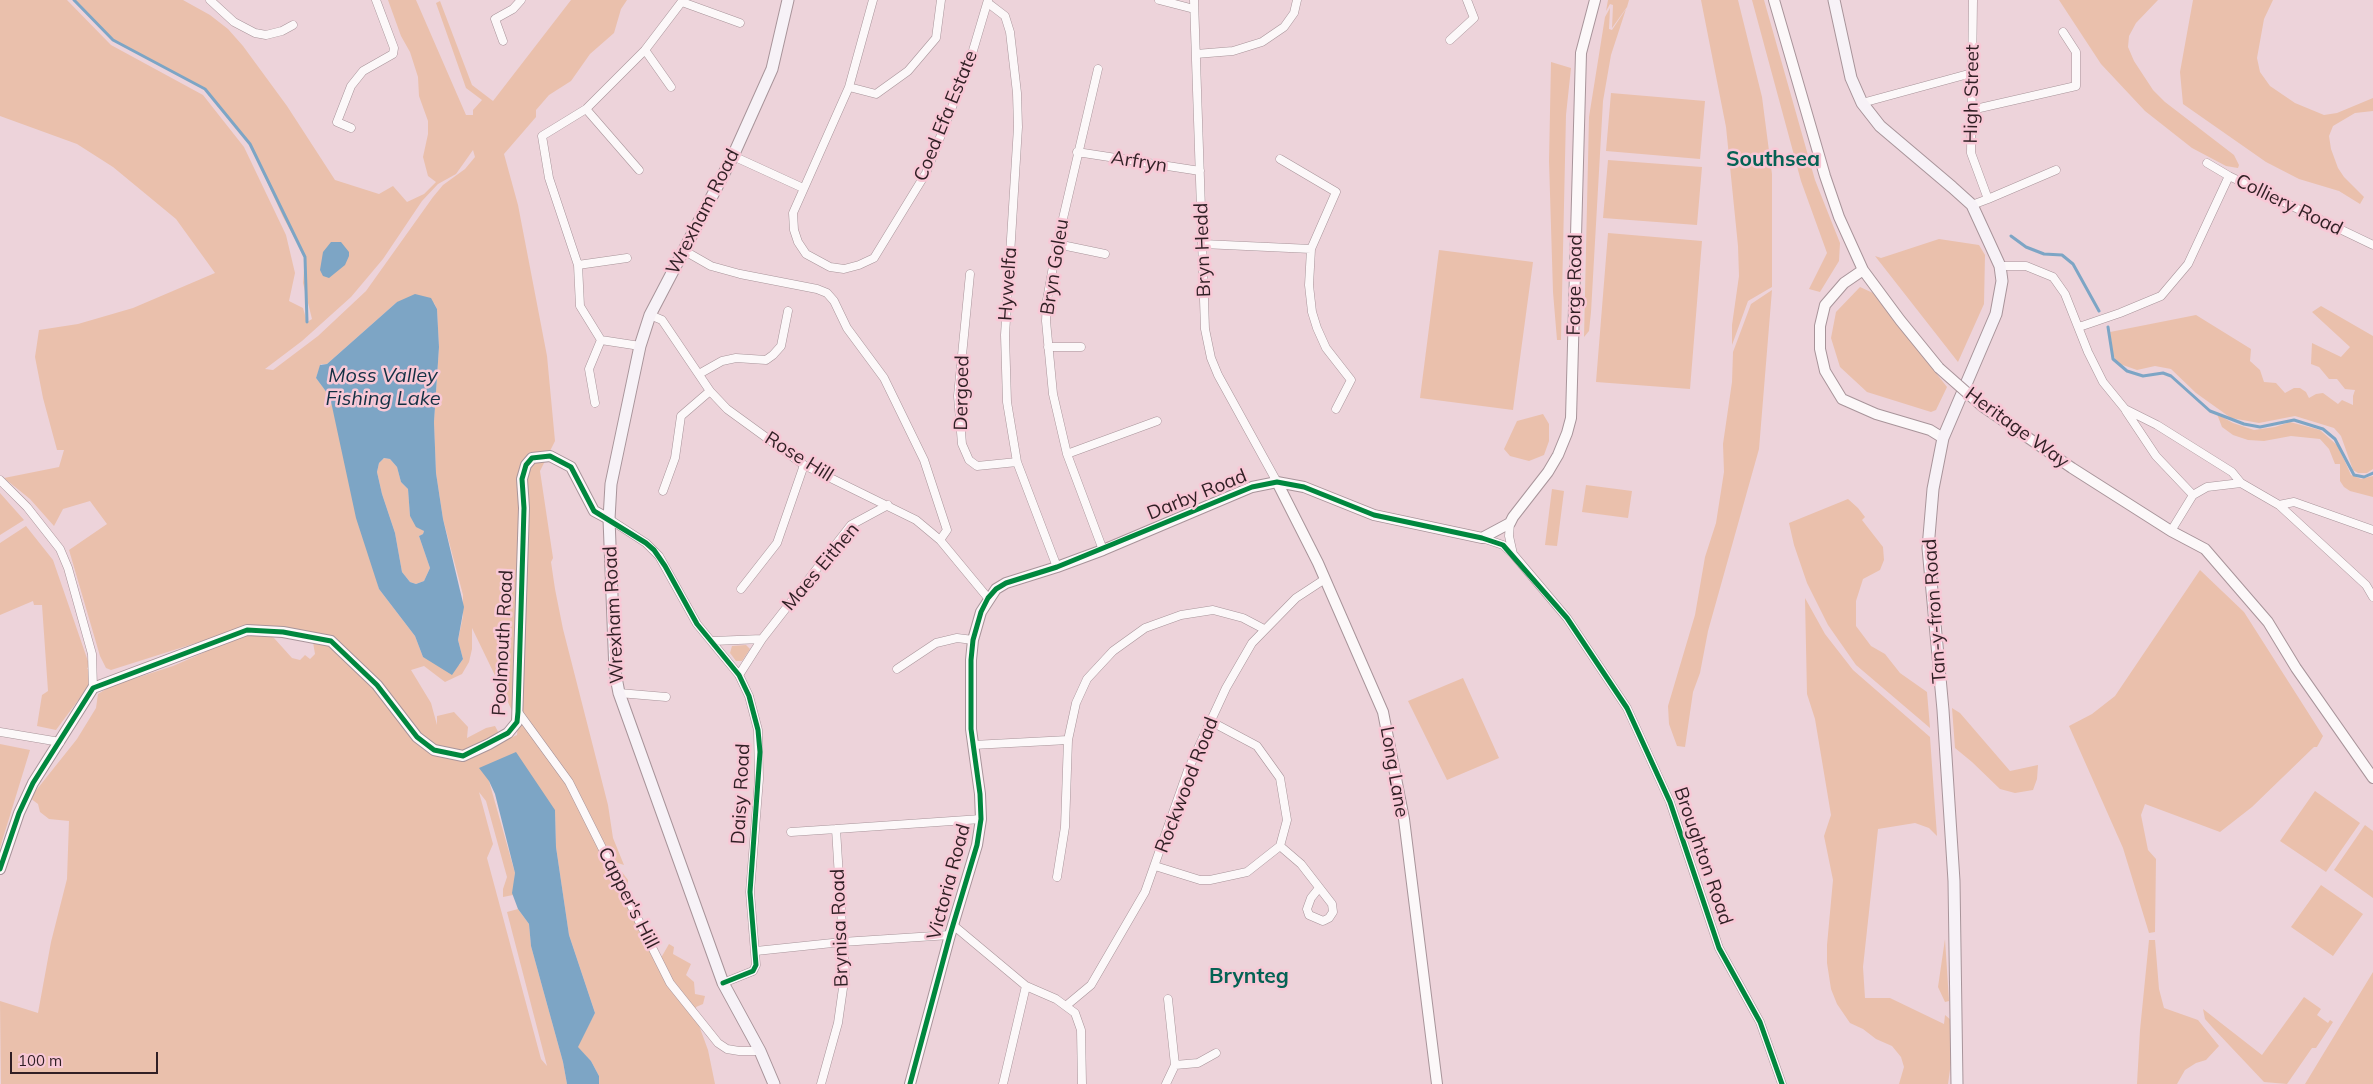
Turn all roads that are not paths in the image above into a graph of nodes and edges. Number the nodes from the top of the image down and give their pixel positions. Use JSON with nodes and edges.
{"nodes":[{"id":1,"x":210,"y":0,"type":"edge"},
{"id":2,"x":376,"y":0,"type":"edge"},
{"id":3,"x":521,"y":0,"type":"edge"},
{"id":4,"x":788,"y":0,"type":"edge"},
{"id":5,"x":873,"y":0,"type":"edge"},
{"id":6,"x":941,"y":0,"type":"edge"},
{"id":7,"x":1159,"y":0,"type":"edge"},
{"id":8,"x":1297,"y":0,"type":"edge"},
{"id":9,"x":1466,"y":0,"type":"edge"},
{"id":10,"x":1596,"y":0,"type":"edge"},
{"id":11,"x":1774,"y":0,"type":"edge"},
{"id":12,"x":1834,"y":0,"type":"edge"},
{"id":13,"x":1973,"y":0,"type":"edge"},
{"id":14,"x":682,"y":1,"type":"edge"},
{"id":15,"x":988,"y":1,"type":"edge"},
{"id":16,"x":1194,"y":4,"type":"edge"},
{"id":17,"x":740,"y":23,"type":"dead end"},
{"id":18,"x":293,"y":25,"type":"dead end"},
{"id":19,"x":2063,"y":32,"type":"dead end"},
{"id":20,"x":1450,"y":40,"type":"dead end"},
{"id":21,"x":503,"y":41,"type":"dead end"},
{"id":22,"x":645,"y":50,"type":"junction"},
{"id":23,"x":1196,"y":54,"type":"junction"},
{"id":24,"x":1098,"y":69,"type":"dead end"},
{"id":25,"x":1972,"y":73,"type":"junction"},
{"id":26,"x":671,"y":87,"type":"dead end"},
{"id":27,"x":849,"y":87,"type":"junction"},
{"id":28,"x":1862,"y":103,"type":"junction"},
{"id":29,"x":586,"y":109,"type":"junction"},
{"id":30,"x":1971,"y":110,"type":"junction"},
{"id":31,"x":351,"y":128,"type":"dead end"},
{"id":32,"x":1077,"y":152,"type":"junction"},
{"id":33,"x":734,"y":156,"type":"junction"},
{"id":34,"x":1280,"y":159,"type":"dead end"},
{"id":35,"x":2206,"y":163,"type":"dead end"},
{"id":36,"x":639,"y":170,"type":"dead end"},
{"id":37,"x":2056,"y":170,"type":"dead end"},
{"id":38,"x":1200,"y":171,"type":"junction"},
{"id":39,"x":2229,"y":176,"type":"junction"},
{"id":40,"x":803,"y":188,"type":"junction"},
{"id":41,"x":1988,"y":198,"type":"junction"},
{"id":42,"x":1972,"y":206,"type":"junction"},
{"id":43,"x":1058,"y":244,"type":"junction"},
{"id":44,"x":1203,"y":244,"type":"junction"},
{"id":45,"x":2373,"y":245,"type":"edge"},
{"id":46,"x":1311,"y":249,"type":"junction"},
{"id":47,"x":683,"y":250,"type":"junction"},
{"id":48,"x":1105,"y":254,"type":"dead end"},
{"id":49,"x":627,"y":258,"type":"dead end"},
{"id":50,"x":578,"y":265,"type":"junction"},
{"id":51,"x":2000,"y":266,"type":"junction"},
{"id":52,"x":1863,"y":270,"type":"junction"},
{"id":53,"x":970,"y":274,"type":"dead end"},
{"id":54,"x":788,"y":311,"type":"dead end"},
{"id":55,"x":650,"y":315,"type":"junction"},
{"id":56,"x":2080,"y":327,"type":"junction"},
{"id":57,"x":601,"y":340,"type":"junction"},
{"id":58,"x":640,"y":346,"type":"junction"},
{"id":59,"x":1081,"y":347,"type":"dead end"},
{"id":60,"x":1048,"y":348,"type":"junction"},
{"id":61,"x":699,"y":374,"type":"junction"},
{"id":62,"x":710,"y":391,"type":"junction"},
{"id":63,"x":595,"y":403,"type":"dead end"},
{"id":64,"x":1336,"y":409,"type":"dead end"},
{"id":65,"x":2125,"y":409,"type":"junction"},
{"id":66,"x":1157,"y":421,"type":"dead end"},
{"id":67,"x":1943,"y":438,"type":"junction"},
{"id":68,"x":1067,"y":454,"type":"junction"},
{"id":69,"x":1017,"y":462,"type":"junction"},
{"id":70,"x":804,"y":465,"type":"junction"},
{"id":71,"x":0,"y":480,"type":"edge"},
{"id":72,"x":1277,"y":482,"type":"junction"},
{"id":73,"x":2241,"y":483,"type":"junction"},
{"id":74,"x":663,"y":491,"type":"dead end"},
{"id":75,"x":2193,"y":495,"type":"junction"},
{"id":76,"x":2279,"y":504,"type":"junction"},
{"id":77,"x":888,"y":505,"type":"junction"},
{"id":78,"x":609,"y":519,"type":"junction"},
{"id":79,"x":1510,"y":523,"type":"junction"},
{"id":80,"x":2373,"y":530,"type":"edge"},
{"id":81,"x":2171,"y":531,"type":"junction"},
{"id":82,"x":1482,"y":538,"type":"junction"},
{"id":83,"x":940,"y":540,"type":"junction"},
{"id":84,"x":1103,"y":550,"type":"junction"},
{"id":85,"x":1513,"y":554,"type":"junction"},
{"id":86,"x":1057,"y":567,"type":"junction"},
{"id":87,"x":1325,"y":578,"type":"junction"},
{"id":88,"x":741,"y":589,"type":"dead end"},
{"id":89,"x":2373,"y":597,"type":"edge"},
{"id":90,"x":988,"y":598,"type":"junction"},
{"id":91,"x":1264,"y":629,"type":"junction"},
{"id":92,"x":762,"y":639,"type":"junction"},
{"id":93,"x":973,"y":640,"type":"junction"},
{"id":94,"x":713,"y":641,"type":"junction"},
{"id":95,"x":897,"y":669,"type":"dead end"},
{"id":96,"x":739,"y":675,"type":"junction"},
{"id":97,"x":93,"y":688,"type":"junction"},
{"id":98,"x":619,"y":693,"type":"junction"},
{"id":99,"x":666,"y":696,"type":"dead end"},
{"id":100,"x":518,"y":712,"type":"junction"},
{"id":101,"x":1210,"y":721,"type":"junction"},
{"id":102,"x":0,"y":732,"type":"edge"},
{"id":103,"x":1068,"y":740,"type":"junction"},
{"id":104,"x":60,"y":742,"type":"junction"},
{"id":105,"x":973,"y":745,"type":"junction"},
{"id":106,"x":2373,"y":778,"type":"edge"},
{"id":107,"x":981,"y":819,"type":"junction"},
{"id":108,"x":836,"y":829,"type":"junction"},
{"id":109,"x":791,"y":832,"type":"dead end"},
{"id":110,"x":1280,"y":846,"type":"junction"},
{"id":111,"x":1155,"y":866,"type":"junction"},
{"id":112,"x":0,"y":869,"type":"edge"},
{"id":113,"x":1057,"y":878,"type":"dead end"},
{"id":114,"x":1320,"y":888,"type":"dead end"},
{"id":115,"x":952,"y":930,"type":"junction"},
{"id":116,"x":842,"y":942,"type":"junction"},
{"id":117,"x":756,"y":951,"type":"junction"},
{"id":118,"x":723,"y":983,"type":"junction"},
{"id":119,"x":1026,"y":986,"type":"junction"},
{"id":120,"x":1168,"y":999,"type":"dead end"},
{"id":121,"x":1067,"y":1005,"type":"junction"},
{"id":122,"x":760,"y":1051,"type":"junction"},
{"id":123,"x":1216,"y":1053,"type":"dead end"},
{"id":124,"x":1175,"y":1065,"type":"junction"},
{"id":125,"x":774,"y":1084,"type":"edge"},
{"id":126,"x":821,"y":1084,"type":"edge"},
{"id":127,"x":910,"y":1084,"type":"edge"},
{"id":128,"x":1003,"y":1084,"type":"edge"},
{"id":129,"x":1082,"y":1084,"type":"edge"},
{"id":130,"x":1166,"y":1084,"type":"edge"},
{"id":131,"x":1437,"y":1084,"type":"edge"},
{"id":132,"x":1782,"y":1084,"type":"edge"},
{"id":133,"x":1957,"y":1084,"type":"edge"}],
"edges":[{"from":1,"to":18,"type":"street"},
{"from":2,"to":31,"type":"street"},
{"from":3,"to":21,"type":"street"},
{"from":4,"to":33,"type":"main road","name":"Wrexham Road"},
{"from":5,"to":27,"type":"street","name":"Coed Efa Estate"},
{"from":6,"to":27,"type":"street"},
{"from":7,"to":16,"type":"street"},
{"from":8,"to":23,"type":"street"},
{"from":9,"to":20,"type":"street"},
{"from":10,"to":79,"type":"street","name":"Forge Road"},
{"from":11,"to":52,"type":"street","name":"Heritage Way"},
{"from":12,"to":28,"type":"main road","name":"Tan-y-fron Road"},
{"from":13,"to":25,"type":"street","name":"High Street"},
{"from":14,"to":17,"type":"street"},
{"from":14,"to":22,"type":"street"},
{"from":15,"to":40,"type":"street","name":"Coed Efa Estate"},
{"from":15,"to":69,"type":"street","name":"Hywelfa"},
{"from":16,"to":23,"type":"street","name":"Bryn Hedd"},
{"from":19,"to":30,"type":"street"},
{"from":22,"to":26,"type":"street"},
{"from":22,"to":29,"type":"street"},
{"from":23,"to":38,"type":"street","name":"Bryn Hedd"},
{"from":24,"to":32,"type":"street","name":"Bryn Goleu"},
{"from":25,"to":28,"type":"street"},
{"from":25,"to":30,"type":"street","name":"High Street"},
{"from":27,"to":40,"type":"street","name":"Coed Efa Estate"},
{"from":28,"to":42,"type":"main road","name":"Tan-y-fron Road"},
{"from":29,"to":36,"type":"street"},
{"from":29,"to":50,"type":"street"},
{"from":30,"to":41,"type":"street","name":"High Street"},
{"from":32,"to":38,"type":"street","name":"Arfryn"},
{"from":32,"to":43,"type":"street","name":"Bryn Goleu"},
{"from":33,"to":40,"type":"street"},
{"from":33,"to":47,"type":"main road","name":"Wrexham Road"},
{"from":34,"to":46,"type":"street"},
{"from":35,"to":39,"type":"street","name":"Colliery Road"},
{"from":37,"to":41,"type":"street"},
{"from":38,"to":44,"type":"street","name":"Bryn Hedd"},
{"from":39,"to":45,"type":"street","name":"Colliery Road"},
{"from":39,"to":56,"type":"street"},
{"from":41,"to":42,"type":"street"},
{"from":42,"to":51,"type":"main road","name":"Tan-y-fron Road"},
{"from":43,"to":48,"type":"street"},
{"from":43,"to":60,"type":"street","name":"Bryn Goleu"},
{"from":44,"to":46,"type":"street"},
{"from":44,"to":72,"type":"street","name":"Bryn Hedd"},
{"from":46,"to":64,"type":"street"},
{"from":47,"to":55,"type":"main road","name":"Wrexham Road"},
{"from":47,"to":83,"type":"street"},
{"from":49,"to":50,"type":"street"},
{"from":50,"to":57,"type":"street"},
{"from":51,"to":56,"type":"street"},
{"from":51,"to":67,"type":"main road","name":"Tan-y-fron Road"},
{"from":52,"to":67,"type":"street"},
{"from":52,"to":81,"type":"street","name":"Heritage Way","bridge":true},
{"from":53,"to":69,"type":"street","name":"Dergoed"},
{"from":54,"to":61,"type":"street"},
{"from":55,"to":58,"type":"main road","name":"Wrexham Road"},
{"from":55,"to":61,"type":"street","name":"Rose Hill"},
{"from":56,"to":65,"type":"street"},
{"from":57,"to":58,"type":"street"},
{"from":57,"to":63,"type":"street"},
{"from":58,"to":78,"type":"main road","name":"Wrexham Road"},
{"from":59,"to":60,"type":"street"},
{"from":60,"to":68,"type":"street","name":"Bryn Goleu"},
{"from":61,"to":62,"type":"street","name":"Rose Hill"},
{"from":62,"to":70,"type":"street","name":"Rose Hill"},
{"from":62,"to":74,"type":"street"},
{"from":65,"to":73,"type":"street"},
{"from":65,"to":75,"type":"street"},
{"from":66,"to":68,"type":"street"},
{"from":67,"to":133,"type":"main road","name":"Tan-y-fron Road"},
{"from":68,"to":84,"type":"street","name":"Bryn Goleu"},
{"from":69,"to":86,"type":"street","name":"Hywelfa"},
{"from":70,"to":77,"type":"street","name":"Rose Hill"},
{"from":70,"to":88,"type":"street"},
{"from":71,"to":97,"type":"street"},
{"from":72,"to":82,"type":"street","name":"Darby Road"},
{"from":72,"to":84,"type":"street","name":"Darby Road"},
{"from":72,"to":87,"type":"street","name":"Long Lane"},
{"from":73,"to":75,"type":"street"},
{"from":73,"to":76,"type":"street"},
{"from":75,"to":81,"type":"street"},
{"from":76,"to":80,"type":"street"},
{"from":76,"to":89,"type":"street"},
{"from":77,"to":83,"type":"street","name":"Rose Hill"},
{"from":77,"to":92,"type":"street","name":"Maes Eithen"},
{"from":78,"to":94,"type":"street","name":"Daisy Road"},
{"from":78,"to":98,"type":"main road","name":"Wrexham Road"},
{"from":78,"to":100,"type":"street","name":"Poolmouth Road"},
{"from":79,"to":82,"type":"street","name":"Forge Road"},
{"from":79,"to":85,"type":"street"},
{"from":81,"to":106,"type":"street","name":"Heritage Way"},
{"from":82,"to":85,"type":"street","name":"Broughton Road"},
{"from":83,"to":90,"type":"street","name":"Rose Hill"},
{"from":84,"to":86,"type":"street","name":"Darby Road"},
{"from":85,"to":132,"type":"street","name":"Broughton Road"},
{"from":86,"to":90,"type":"street","name":"Darby Road"},
{"from":87,"to":91,"type":"street","name":"Rockwood Road"},
{"from":87,"to":131,"type":"street","name":"Long Lane"},
{"from":90,"to":93,"type":"street","name":"Victoria Road"},
{"from":91,"to":101,"type":"street","name":"Rockwood Road"},
{"from":91,"to":103,"type":"street"},
{"from":92,"to":94,"type":"street"},
{"from":92,"to":96,"type":"street","name":"Maes Eithen"},
{"from":93,"to":95,"type":"street"},
{"from":93,"to":105,"type":"street","name":"Victoria Road"},
{"from":94,"to":96,"type":"street","name":"Daisy Road"},
{"from":96,"to":117,"type":"street","name":"Daisy Road"},
{"from":97,"to":100,"type":"street","name":"Poolmouth Road"},
{"from":97,"to":104,"type":"street"},
{"from":98,"to":99,"type":"street"},
{"from":98,"to":118,"type":"main road","name":"Wrexham Road"},
{"from":100,"to":122,"type":"street","name":"Capper's Hill"},
{"from":101,"to":110,"type":"street"},
{"from":101,"to":111,"type":"street","name":"Rockwood Road"},
{"from":102,"to":104,"type":"street"},
{"from":103,"to":105,"type":"street"},
{"from":103,"to":113,"type":"street"},
{"from":104,"to":112,"type":"street"},
{"from":105,"to":107,"type":"street","name":"Victoria Road"},
{"from":107,"to":108,"type":"street"},
{"from":107,"to":115,"type":"street","name":"Victoria Road"},
{"from":108,"to":109,"type":"street"},
{"from":108,"to":116,"type":"street","name":"Brynisa Road"},
{"from":110,"to":111,"type":"street"},
{"from":110,"to":114,"type":"street"},
{"from":111,"to":121,"type":"street","name":"Rockwood Road"},
{"from":115,"to":116,"type":"street"},
{"from":115,"to":119,"type":"street"},
{"from":115,"to":127,"type":"street","name":"Victoria Road"},
{"from":116,"to":117,"type":"street"},
{"from":116,"to":126,"type":"street","name":"Brynisa Road"},
{"from":117,"to":118,"type":"street","name":"Daisy Road"},
{"from":118,"to":122,"type":"main road","name":"Wrexham Road"},
{"from":119,"to":121,"type":"street"},
{"from":119,"to":128,"type":"street"},
{"from":120,"to":124,"type":"street"},
{"from":121,"to":129,"type":"street"},
{"from":122,"to":125,"type":"main road","name":"Wrexham Road"},
{"from":123,"to":124,"type":"street"},
{"from":124,"to":130,"type":"street"}]}
